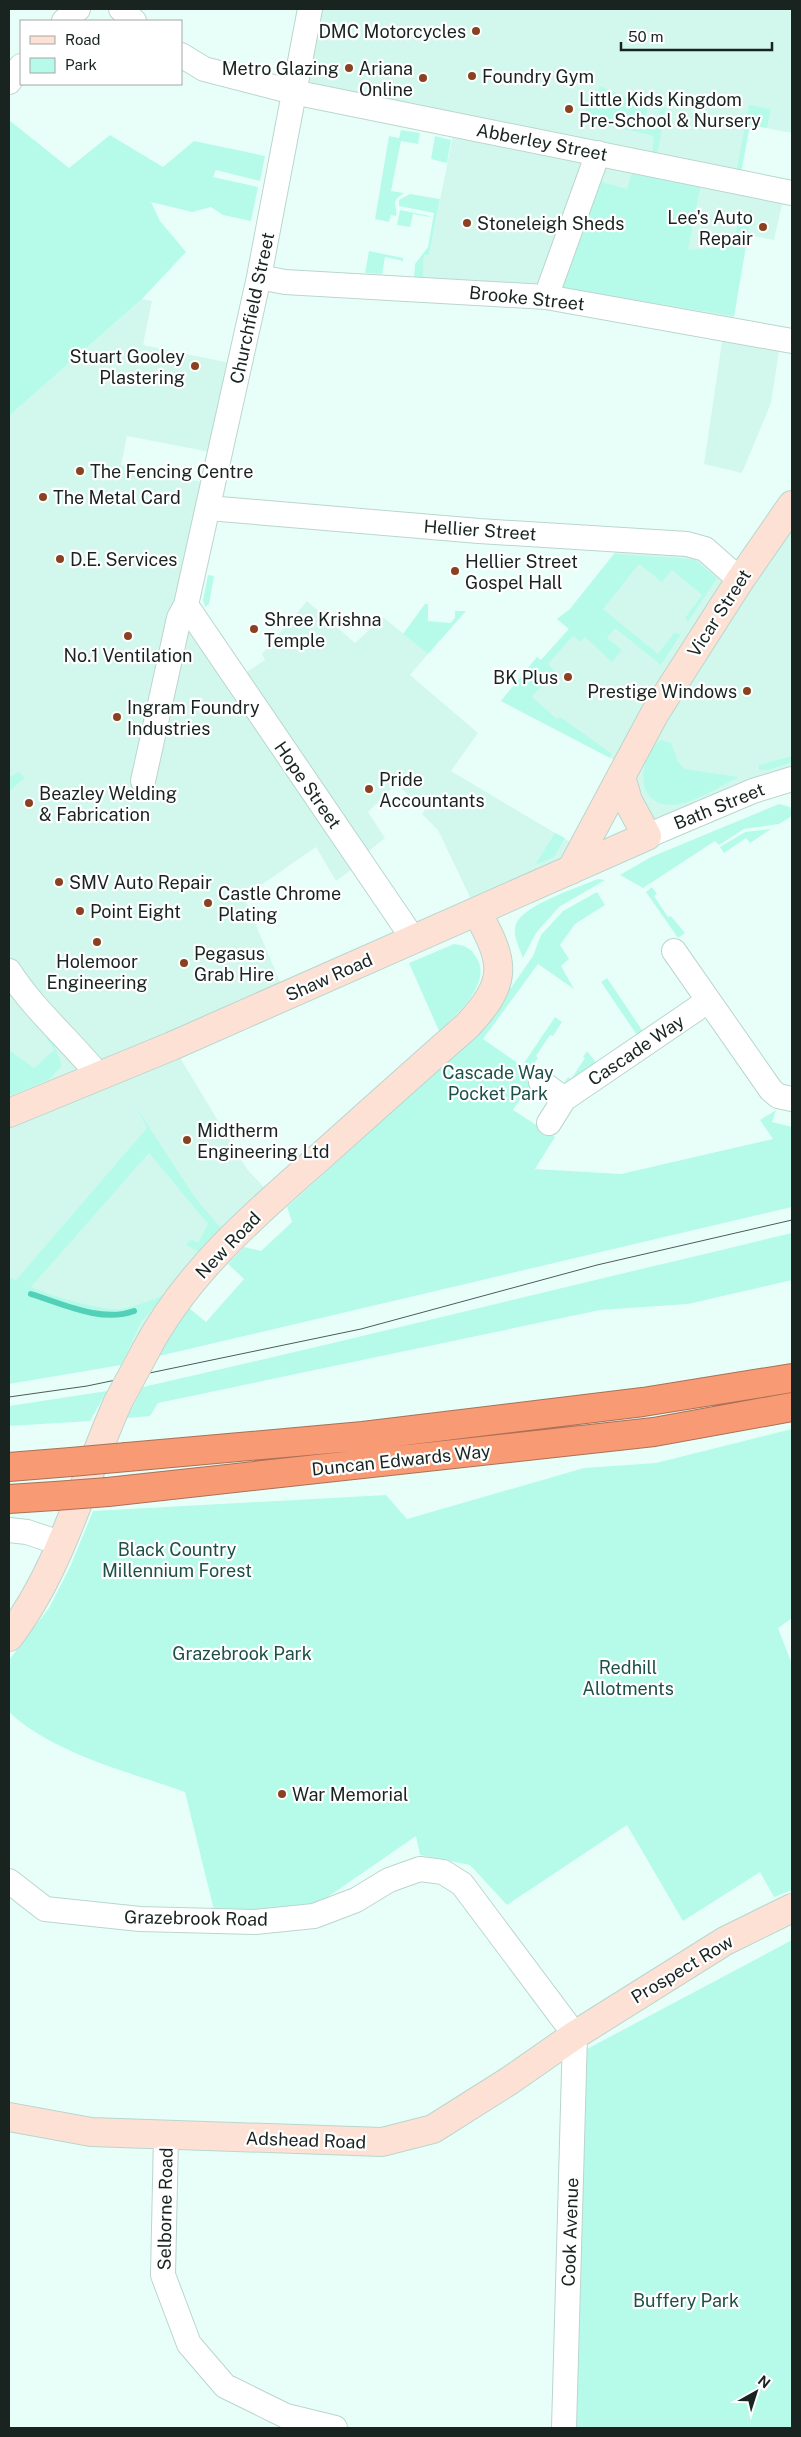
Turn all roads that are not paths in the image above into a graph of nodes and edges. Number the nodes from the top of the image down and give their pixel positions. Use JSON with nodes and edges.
{"nodes":[{"id":1,"x":78,"y":9,"type":"edge"},
{"id":2,"x":121,"y":9,"type":"edge"},
{"id":3,"x":310,"y":9,"type":"edge"},
{"id":4,"x":65,"y":20,"type":"edge"},
{"id":5,"x":133,"y":20,"type":"edge"},
{"id":6,"x":182,"y":56,"type":"edge"},
{"id":7,"x":20,"y":67,"type":"edge"},
{"id":8,"x":9,"y":82,"type":"edge"},
{"id":9,"x":293,"y":92,"type":"junction"},
{"id":10,"x":598,"y":153,"type":"junction"},
{"id":11,"x":792,"y":193,"type":"edge"},
{"id":12,"x":259,"y":277,"type":"junction"},
{"id":13,"x":546,"y":297,"type":"junction"},
{"id":14,"x":792,"y":341,"type":"edge"},
{"id":15,"x":792,"y":505,"type":"edge"},
{"id":16,"x":208,"y":508,"type":"junction"},
{"id":17,"x":740,"y":580,"type":"junction"},
{"id":18,"x":186,"y":605,"type":"junction"},
{"id":19,"x":621,"y":776,"type":"junction"},
{"id":20,"x":792,"y":779,"type":"edge"},
{"id":21,"x":143,"y":781,"type":"dead end"},
{"id":22,"x":647,"y":836,"type":"junction"},
{"id":23,"x":572,"y":870,"type":"junction"},
{"id":24,"x":477,"y":912,"type":"junction"},
{"id":25,"x":414,"y":940,"type":"junction"},
{"id":26,"x":674,"y":951,"type":"dead end"},
{"id":27,"x":9,"y":971,"type":"edge"},
{"id":28,"x":708,"y":1001,"type":"junction"},
{"id":29,"x":99,"y":1076,"type":"junction"},
{"id":30,"x":541,"y":1082,"type":"dead end"},
{"id":31,"x":564,"y":1098,"type":"junction"},
{"id":32,"x":792,"y":1099,"type":"edge"},
{"id":33,"x":9,"y":1113,"type":"edge"},
{"id":34,"x":549,"y":1123,"type":"dead end"},
{"id":35,"x":792,"y":1378,"type":"edge"},
{"id":36,"x":792,"y":1407,"type":"edge"},
{"id":37,"x":9,"y":1467,"type":"edge"},
{"id":38,"x":9,"y":1500,"type":"edge"},
{"id":39,"x":9,"y":1530,"type":"edge"},
{"id":40,"x":60,"y":1543,"type":"junction"},
{"id":41,"x":9,"y":1637,"type":"edge"},
{"id":42,"x":9,"y":1881,"type":"edge"},
{"id":43,"x":792,"y":1908,"type":"edge"},
{"id":44,"x":575,"y":2035,"type":"junction"},
{"id":45,"x":9,"y":2117,"type":"edge"},
{"id":46,"x":166,"y":2136,"type":"junction"},
{"id":47,"x":335,"y":2428,"type":"edge"},
{"id":48,"x":564,"y":2428,"type":"edge"}],
"edges":[{"from":1,"to":4,"type":"street"},
{"from":2,"to":5,"type":"street"},
{"from":3,"to":9,"type":"street","name":"Churchfield Street"},
{"from":6,"to":9,"type":"street","name":"Abberley Street"},
{"from":7,"to":8,"type":"street"},
{"from":9,"to":10,"type":"street","name":"Abberley Street"},
{"from":9,"to":12,"type":"street","name":"Churchfield Street"},
{"from":10,"to":11,"type":"street","name":"Abberley Street"},
{"from":10,"to":13,"type":"street"},
{"from":12,"to":13,"type":"street","name":"Brooke Street"},
{"from":12,"to":16,"type":"street","name":"Churchfield Street"},
{"from":13,"to":14,"type":"street","name":"Brooke Street"},
{"from":15,"to":17,"type":"street","name":"Vicar Street"},
{"from":16,"to":17,"type":"street","name":"Hellier Street"},
{"from":16,"to":18,"type":"street","name":"Churchfield Street"},
{"from":17,"to":19,"type":"street","name":"Vicar Street"},
{"from":18,"to":21,"type":"street","name":"Churchfield Street"},
{"from":18,"to":25,"type":"street","name":"Hope Street"},
{"from":19,"to":22,"type":"street"},
{"from":19,"to":23,"type":"street","name":"Vicar Street"},
{"from":20,"to":22,"type":"street","name":"Bath Street"},
{"from":22,"to":23,"type":"street","name":"Shaw Road"},
{"from":23,"to":24,"type":"street","name":"Shaw Road"},
{"from":24,"to":25,"type":"street","name":"Shaw Road"},
{"from":24,"to":40,"type":"street","name":"New Road","bridge":true},
{"from":25,"to":29,"type":"street","name":"Shaw Road"},
{"from":26,"to":28,"type":"street"},
{"from":27,"to":29,"type":"street"},
{"from":28,"to":31,"type":"street","name":"Cascade Way"},
{"from":28,"to":32,"type":"street"},
{"from":29,"to":33,"type":"street","name":"Shaw Road"},
{"from":30,"to":31,"type":"street"},
{"from":31,"to":34,"type":"street","name":"Cascade Way"},
{"from":35,"to":37,"type":"highway","name":"Duncan Edwards Way","bridge":true},
{"from":36,"to":38,"type":"highway","name":"Duncan Edwards Way","bridge":true},
{"from":39,"to":40,"type":"street"},
{"from":40,"to":41,"type":"street","name":"New Road"},
{"from":42,"to":44,"type":"street","name":"Grazebrook Road"},
{"from":43,"to":44,"type":"street","name":"Prospect Row"},
{"from":44,"to":46,"type":"street","name":"Adshead Road"},
{"from":44,"to":48,"type":"street","name":"Cook Avenue"},
{"from":45,"to":46,"type":"street","name":"Adshead Road"},
{"from":46,"to":47,"type":"street","name":"Selborne Road"}]}
